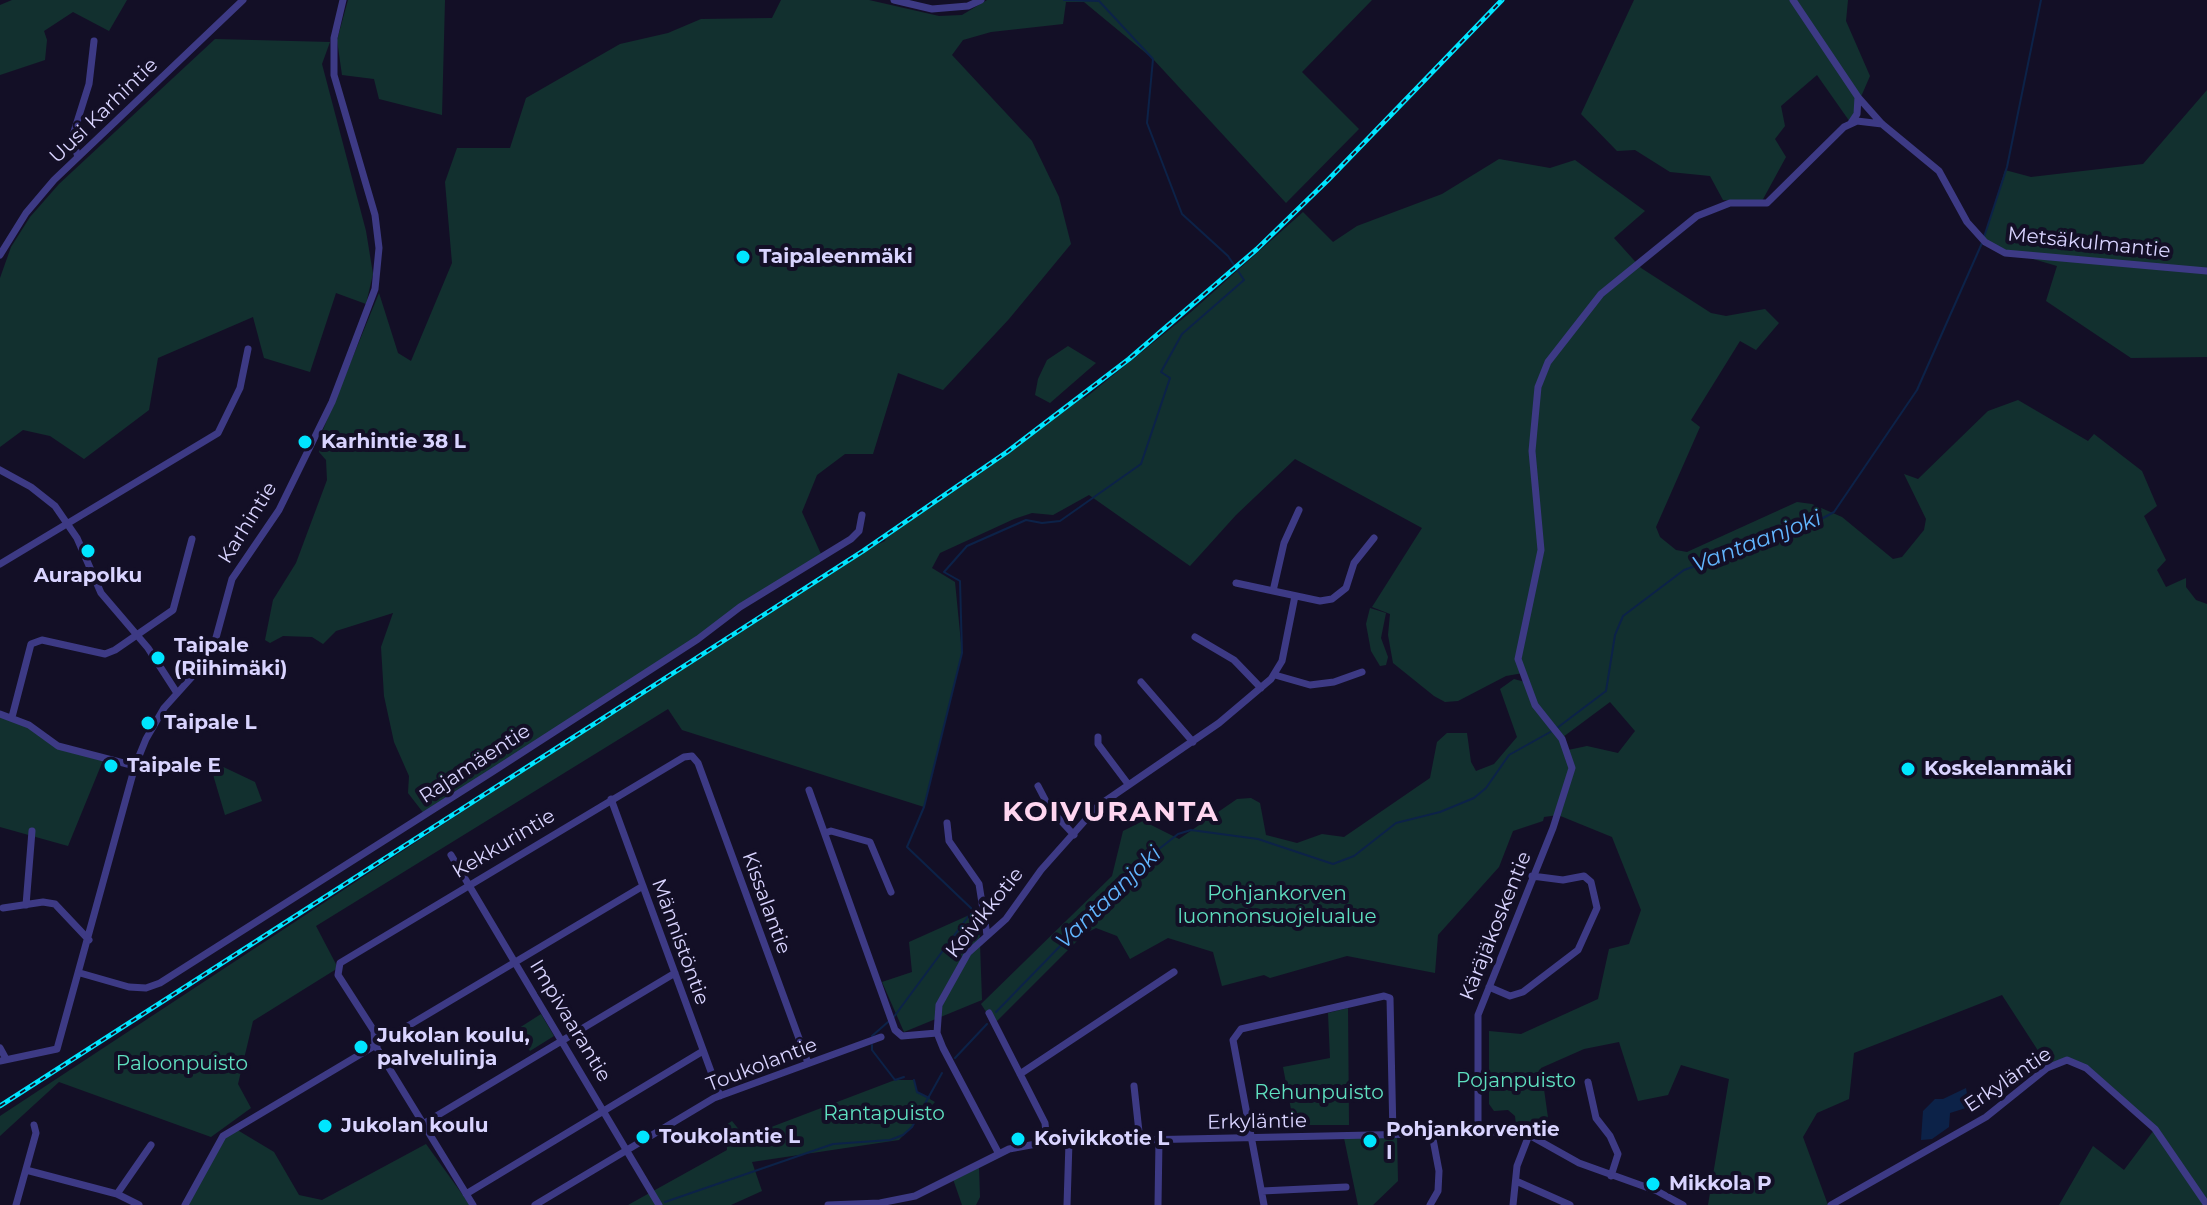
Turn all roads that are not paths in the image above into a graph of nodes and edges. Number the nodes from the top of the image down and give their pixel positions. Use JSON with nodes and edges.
{"nodes":[{"id":1,"x":243,"y":0,"type":"edge"},
{"id":2,"x":343,"y":0,"type":"edge"},
{"id":3,"x":894,"y":0,"type":"edge"},
{"id":4,"x":981,"y":0,"type":"edge"},
{"id":5,"x":1793,"y":0,"type":"edge"},
{"id":6,"x":94,"y":41,"type":"dead end"},
{"id":7,"x":1858,"y":97,"type":"junction"},
{"id":8,"x":1851,"y":123,"type":"junction"},
{"id":9,"x":1882,"y":124,"type":"junction"},
{"id":10,"x":78,"y":157,"type":"junction"},
{"id":11,"x":0,"y":255,"type":"edge"},
{"id":12,"x":2207,"y":271,"type":"edge"},
{"id":13,"x":248,"y":349,"type":"dead end"},
{"id":14,"x":0,"y":470,"type":"edge"},
{"id":15,"x":1299,"y":510,"type":"dead end"},
{"id":16,"x":862,"y":515,"type":"dead end"},
{"id":17,"x":66,"y":523,"type":"junction"},
{"id":18,"x":1374,"y":538,"type":"dead end"},
{"id":19,"x":192,"y":539,"type":"dead end"},
{"id":20,"x":0,"y":564,"type":"edge"},
{"id":21,"x":1236,"y":583,"type":"dead end"},
{"id":22,"x":1273,"y":591,"type":"junction"},
{"id":23,"x":1295,"y":596,"type":"junction"},
{"id":24,"x":138,"y":636,"type":"junction"},
{"id":25,"x":1195,"y":637,"type":"dead end"},
{"id":26,"x":1362,"y":672,"type":"dead end"},
{"id":27,"x":1275,"y":675,"type":"junction"},
{"id":28,"x":1141,"y":682,"type":"dead end"},
{"id":29,"x":1261,"y":688,"type":"junction"},
{"id":30,"x":177,"y":693,"type":"junction"},
{"id":31,"x":0,"y":714,"type":"edge"},
{"id":32,"x":12,"y":717,"type":"junction"},
{"id":33,"x":1098,"y":737,"type":"dead end"},
{"id":34,"x":1193,"y":742,"type":"junction"},
{"id":35,"x":692,"y":756,"type":"joint"},
{"id":36,"x":135,"y":766,"type":"junction"},
{"id":37,"x":1128,"y":784,"type":"junction"},
{"id":38,"x":1038,"y":786,"type":"dead end"},
{"id":39,"x":809,"y":790,"type":"dead end"},
{"id":40,"x":611,"y":799,"type":"junction"},
{"id":41,"x":947,"y":823,"type":"dead end"},
{"id":42,"x":32,"y":831,"type":"dead end"},
{"id":43,"x":825,"y":833,"type":"junction"},
{"id":44,"x":1074,"y":835,"type":"junction"},
{"id":45,"x":451,"y":855,"type":"dead end"},
{"id":46,"x":1532,"y":876,"type":"junction"},
{"id":47,"x":469,"y":884,"type":"junction"},
{"id":48,"x":643,"y":886,"type":"junction"},
{"id":49,"x":891,"y":892,"type":"dead end"},
{"id":50,"x":26,"y":905,"type":"junction"},
{"id":51,"x":3,"y":908,"type":"dead end"},
{"id":52,"x":987,"y":935,"type":"junction"},
{"id":53,"x":89,"y":940,"type":"junction"},
{"id":54,"x":516,"y":962,"type":"junction"},
{"id":55,"x":1174,"y":972,"type":"dead end"},
{"id":56,"x":80,"y":973,"type":"junction"},
{"id":57,"x":675,"y":973,"type":"junction"},
{"id":58,"x":1489,"y":987,"type":"junction"},
{"id":59,"x":989,"y":1013,"type":"dead end"},
{"id":60,"x":937,"y":1033,"type":"junction"},
{"id":61,"x":881,"y":1037,"type":"dead end"},
{"id":62,"x":563,"y":1039,"type":"junction"},
{"id":63,"x":375,"y":1045,"type":"junction"},
{"id":64,"x":0,"y":1048,"type":"edge"},
{"id":65,"x":703,"y":1051,"type":"junction"},
{"id":66,"x":3,"y":1060,"type":"edge"},
{"id":67,"x":808,"y":1063,"type":"junction"},
{"id":68,"x":1020,"y":1074,"type":"junction"},
{"id":69,"x":1588,"y":1082,"type":"dead end"},
{"id":70,"x":1134,"y":1086,"type":"dead end"},
{"id":71,"x":720,"y":1096,"type":"junction"},
{"id":72,"x":605,"y":1110,"type":"junction"},
{"id":73,"x":423,"y":1124,"type":"junction"},
{"id":74,"x":34,"y":1125,"type":"dead end"},
{"id":75,"x":1478,"y":1133,"type":"junction"},
{"id":76,"x":1432,"y":1134,"type":"junction"},
{"id":77,"x":1393,"y":1135,"type":"junction"},
{"id":78,"x":1529,"y":1135,"type":"junction"},
{"id":79,"x":1251,"y":1138,"type":"junction"},
{"id":80,"x":1159,"y":1140,"type":"junction"},
{"id":81,"x":1140,"y":1141,"type":"junction"},
{"id":82,"x":1047,"y":1142,"type":"junction"},
{"id":83,"x":1069,"y":1142,"type":"junction"},
{"id":84,"x":151,"y":1145,"type":"dead end"},
{"id":85,"x":629,"y":1150,"type":"junction"},
{"id":86,"x":999,"y":1154,"type":"junction"},
{"id":87,"x":26,"y":1170,"type":"junction"},
{"id":88,"x":1611,"y":1176,"type":"junction"},
{"id":89,"x":1516,"y":1181,"type":"junction"},
{"id":90,"x":1346,"y":1187,"type":"dead end"},
{"id":91,"x":1262,"y":1191,"type":"junction"},
{"id":92,"x":117,"y":1194,"type":"junction"},
{"id":93,"x":466,"y":1194,"type":"junction"},
{"id":94,"x":16,"y":1205,"type":"edge"},
{"id":95,"x":139,"y":1205,"type":"edge"},
{"id":96,"x":185,"y":1205,"type":"edge"},
{"id":97,"x":473,"y":1205,"type":"edge"},
{"id":98,"x":535,"y":1205,"type":"edge"},
{"id":99,"x":659,"y":1205,"type":"edge"},
{"id":100,"x":828,"y":1205,"type":"edge"},
{"id":101,"x":1067,"y":1205,"type":"edge"},
{"id":102,"x":1158,"y":1205,"type":"edge"},
{"id":103,"x":1264,"y":1205,"type":"edge"},
{"id":104,"x":1430,"y":1205,"type":"edge"},
{"id":105,"x":1513,"y":1205,"type":"edge"},
{"id":106,"x":1570,"y":1205,"type":"edge"},
{"id":107,"x":1683,"y":1205,"type":"edge"},
{"id":108,"x":1831,"y":1205,"type":"edge"},
{"id":109,"x":2207,"y":1205,"type":"edge"}],
"edges":[{"from":1,"to":10,"type":"street","name":"Uusi Karhintie"},
{"from":2,"to":30,"type":"street","name":"Karhintie"},
{"from":3,"to":4,"type":"street"},
{"from":5,"to":7,"type":"street","name":"Metsäkulmantie"},
{"from":6,"to":10,"type":"street"},
{"from":7,"to":8,"type":"street"},
{"from":7,"to":9,"type":"street","name":"Metsäkulmantie"},
{"from":8,"to":9,"type":"street"},
{"from":8,"to":46,"type":"street","name":"Käräjäkoskentie"},
{"from":9,"to":12,"type":"street","name":"Metsäkulmantie"},
{"from":10,"to":11,"type":"street","name":"Uusi Karhintie"},
{"from":13,"to":17,"type":"street"},
{"from":14,"to":17,"type":"street"},
{"from":15,"to":22,"type":"street"},
{"from":16,"to":56,"type":"street","name":"Rajamäentie"},
{"from":17,"to":20,"type":"street"},
{"from":17,"to":24,"type":"street"},
{"from":18,"to":23,"type":"street"},
{"from":19,"to":24,"type":"street"},
{"from":21,"to":22,"type":"street"},
{"from":22,"to":23,"type":"street"},
{"from":23,"to":27,"type":"street","name":"Koivikkotie"},
{"from":24,"to":30,"type":"street"},
{"from":24,"to":32,"type":"street"},
{"from":25,"to":29,"type":"street"},
{"from":26,"to":27,"type":"street"},
{"from":27,"to":29,"type":"street","name":"Koivikkotie"},
{"from":28,"to":34,"type":"street"},
{"from":29,"to":34,"type":"street","name":"Koivikkotie"},
{"from":30,"to":36,"type":"street","name":"Karhintie"},
{"from":31,"to":32,"type":"street"},
{"from":32,"to":36,"type":"street"},
{"from":33,"to":37,"type":"street"},
{"from":34,"to":37,"type":"street","name":"Koivikkotie"},
{"from":35,"to":40,"type":"street","name":"Kekkurintie"},
{"from":35,"to":67,"type":"street","name":"Kissalantie"},
{"from":36,"to":53,"type":"street","name":"Karhintie"},
{"from":37,"to":44,"type":"street","name":"Koivikkotie"},
{"from":38,"to":44,"type":"street"},
{"from":39,"to":43,"type":"street"},
{"from":40,"to":47,"type":"street","name":"Kekkurintie"},
{"from":40,"to":48,"type":"street","name":"Männistöntie"},
{"from":41,"to":52,"type":"street"},
{"from":42,"to":50,"type":"street"},
{"from":43,"to":49,"type":"street"},
{"from":43,"to":60,"type":"street"},
{"from":44,"to":52,"type":"street","name":"Koivikkotie"},
{"from":45,"to":47,"type":"street","name":"Impivaarantie"},
{"from":46,"to":58,"type":"street","name":"Käräjäkoskentie"},
{"from":46,"to":58,"type":"street"},
{"from":47,"to":54,"type":"street","name":"Impivaarantie"},
{"from":47,"to":63,"type":"street","name":"Kekkurintie"},
{"from":48,"to":54,"type":"street"},
{"from":48,"to":57,"type":"street","name":"Männistöntie"},
{"from":50,"to":51,"type":"street"},
{"from":50,"to":53,"type":"street"},
{"from":52,"to":60,"type":"street","name":"Koivikkotie"},
{"from":53,"to":56,"type":"street","name":"Karhintie"},
{"from":54,"to":62,"type":"street","name":"Impivaarantie"},
{"from":54,"to":63,"type":"street"},
{"from":55,"to":68,"type":"street"},
{"from":56,"to":66,"type":"street","name":"Karhintie"},
{"from":57,"to":62,"type":"street"},
{"from":57,"to":65,"type":"street","name":"Männistöntie"},
{"from":58,"to":75,"type":"street","name":"Käräjäkoskentie"},
{"from":59,"to":68,"type":"street"},
{"from":60,"to":86,"type":"street"},
{"from":61,"to":67,"type":"street","name":"Toukolantie"},
{"from":62,"to":72,"type":"street","name":"Impivaarantie"},
{"from":62,"to":73,"type":"street"},
{"from":63,"to":73,"type":"street"},
{"from":63,"to":96,"type":"street"},
{"from":64,"to":66,"type":"street"},
{"from":65,"to":71,"type":"street","name":"Männistöntie"},
{"from":65,"to":72,"type":"street"},
{"from":67,"to":71,"type":"street","name":"Toukolantie"},
{"from":68,"to":82,"type":"street"},
{"from":69,"to":88,"type":"street"},
{"from":70,"to":81,"type":"street"},
{"from":71,"to":85,"type":"street","name":"Toukolantie"},
{"from":72,"to":85,"type":"street","name":"Impivaarantie"},
{"from":72,"to":93,"type":"street"},
{"from":73,"to":93,"type":"street"},
{"from":74,"to":87,"type":"street"},
{"from":75,"to":76,"type":"street","name":"Erkyläntie"},
{"from":75,"to":78,"type":"street","name":"Erkyläntie"},
{"from":76,"to":77,"type":"street","name":"Erkyläntie"},
{"from":76,"to":104,"type":"street"},
{"from":77,"to":79,"type":"street","name":"Erkyläntie"},
{"from":77,"to":79,"type":"street"},
{"from":78,"to":88,"type":"street","name":"Erkyläntie"},
{"from":78,"to":89,"type":"street"},
{"from":79,"to":80,"type":"street","name":"Erkyläntie"},
{"from":79,"to":91,"type":"street"},
{"from":80,"to":81,"type":"street","name":"Erkyläntie"},
{"from":80,"to":102,"type":"street"},
{"from":81,"to":83,"type":"street","name":"Erkyläntie"},
{"from":82,"to":83,"type":"street","name":"Erkyläntie"},
{"from":82,"to":86,"type":"street","name":"Erkyläntie"},
{"from":83,"to":101,"type":"street"},
{"from":84,"to":92,"type":"street"},
{"from":85,"to":98,"type":"street","name":"Toukolantie"},
{"from":85,"to":99,"type":"street","name":"Impivaarantie"},
{"from":86,"to":100,"type":"street","name":"Erkyläntie"},
{"from":87,"to":92,"type":"street"},
{"from":87,"to":94,"type":"street"},
{"from":88,"to":107,"type":"street","name":"Erkyläntie"},
{"from":89,"to":105,"type":"street"},
{"from":89,"to":106,"type":"street"},
{"from":90,"to":91,"type":"street"},
{"from":91,"to":103,"type":"street"},
{"from":92,"to":95,"type":"street"},
{"from":93,"to":97,"type":"street"},
{"from":108,"to":109,"type":"street","name":"Erkyläntie"}]}
